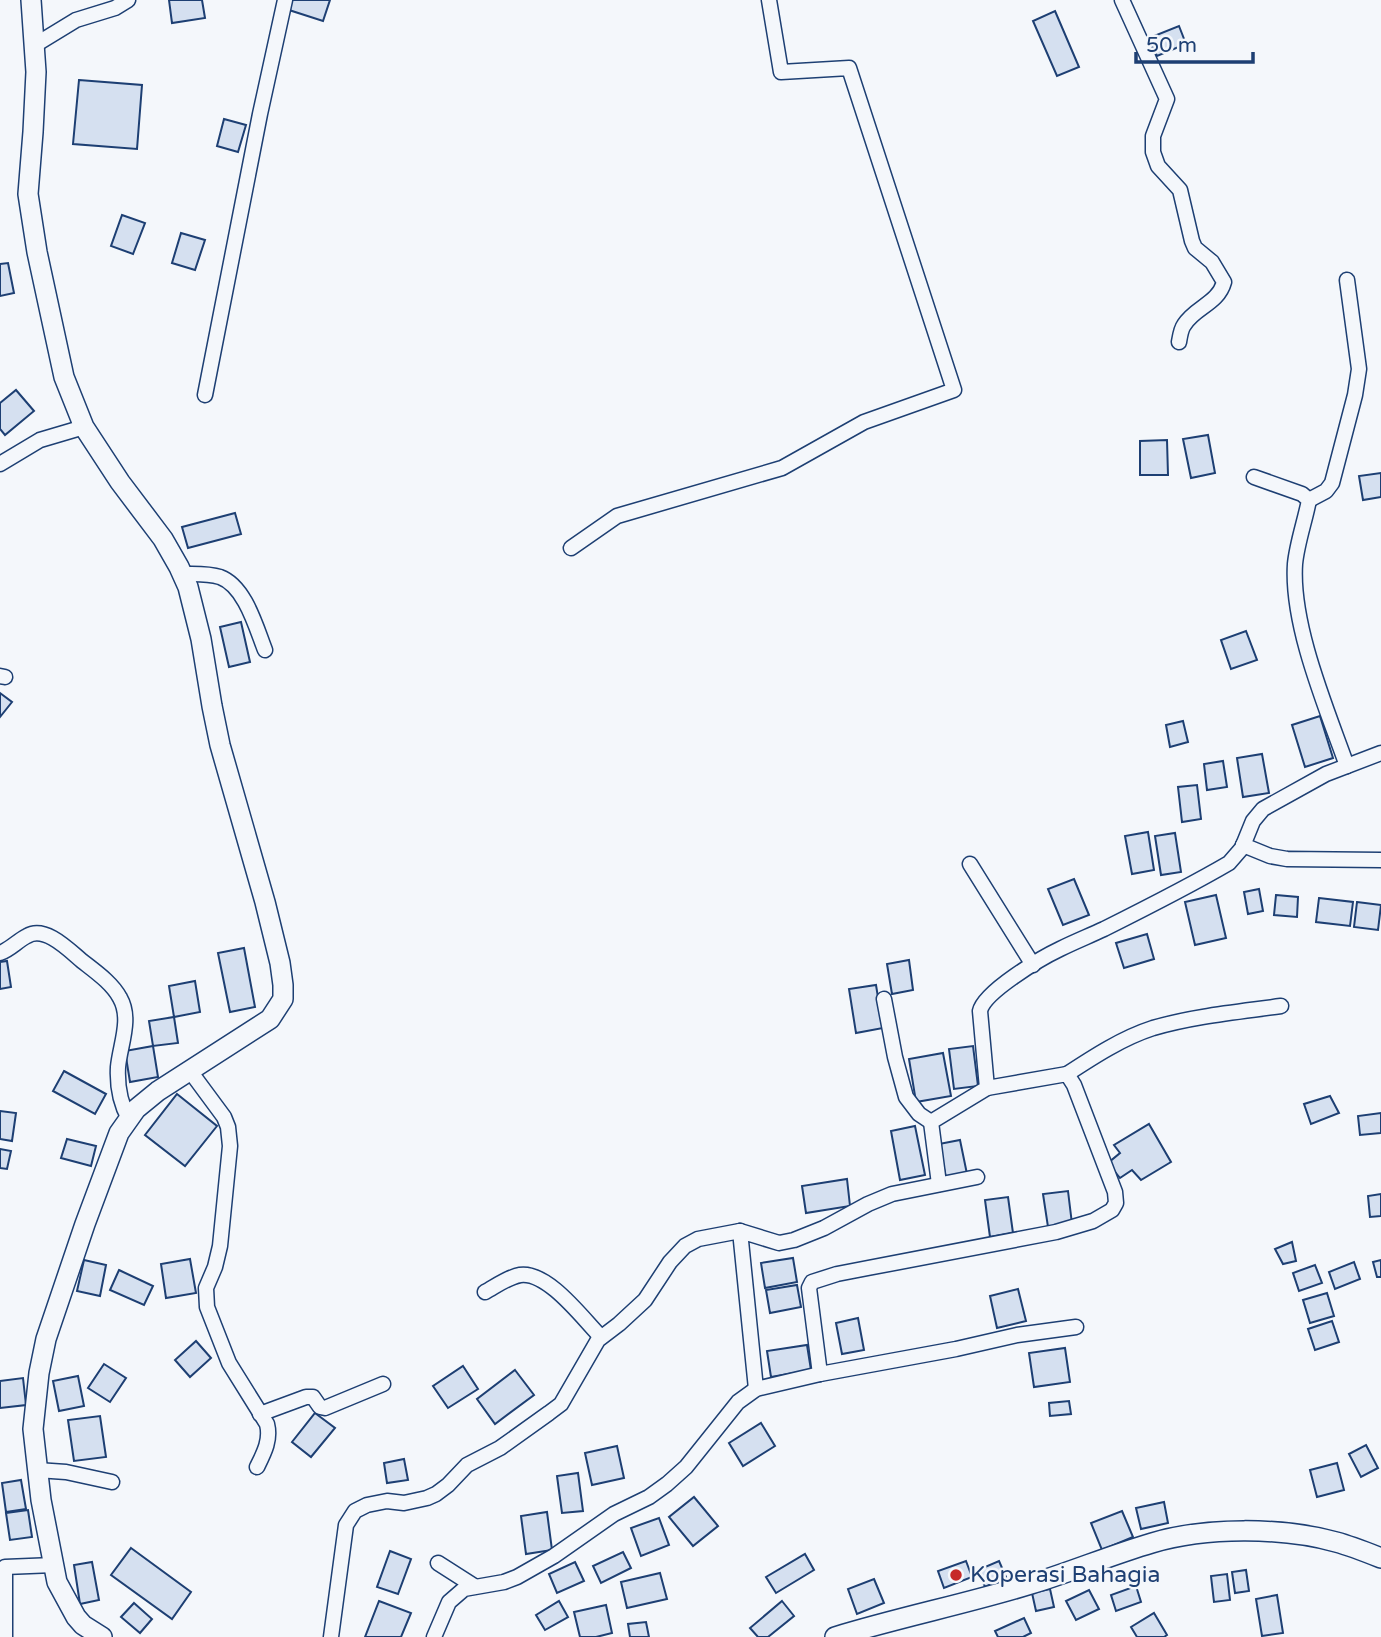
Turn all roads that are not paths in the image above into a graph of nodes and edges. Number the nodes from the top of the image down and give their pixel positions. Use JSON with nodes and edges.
{"nodes":[{"id":1,"x":31,"y":0,"type":"edge"},
{"id":2,"x":128,"y":0,"type":"edge"},
{"id":3,"x":285,"y":0,"type":"edge"},
{"id":4,"x":769,"y":0,"type":"edge"},
{"id":5,"x":1122,"y":0,"type":"edge"},
{"id":6,"x":35,"y":45,"type":"junction"},
{"id":7,"x":1347,"y":281,"type":"dead end"},
{"id":8,"x":1179,"y":342,"type":"dead end"},
{"id":9,"x":205,"y":395,"type":"dead end"},
{"id":10,"x":84,"y":427,"type":"junction"},
{"id":11,"x":0,"y":464,"type":"edge"},
{"id":12,"x":1254,"y":477,"type":"dead end"},
{"id":13,"x":1309,"y":500,"type":"junction"},
{"id":14,"x":571,"y":548,"type":"dead end"},
{"id":15,"x":182,"y":574,"type":"junction"},
{"id":16,"x":265,"y":650,"type":"dead end"},
{"id":17,"x":1381,"y":754,"type":"edge"},
{"id":18,"x":1347,"y":766,"type":"junction"},
{"id":19,"x":1243,"y":845,"type":"junction"},
{"id":20,"x":1381,"y":860,"type":"edge"},
{"id":21,"x":970,"y":864,"type":"dead end"},
{"id":22,"x":0,"y":953,"type":"edge"},
{"id":23,"x":1033,"y":965,"type":"junction"},
{"id":24,"x":884,"y":999,"type":"dead end"},
{"id":25,"x":1280,"y":1006,"type":"dead end"},
{"id":26,"x":190,"y":1071,"type":"junction"},
{"id":27,"x":1067,"y":1074,"type":"junction"},
{"id":28,"x":987,"y":1088,"type":"junction"},
{"id":29,"x":129,"y":1119,"type":"junction"},
{"id":30,"x":931,"y":1122,"type":"junction"},
{"id":31,"x":976,"y":1177,"type":"dead end"},
{"id":32,"x":939,"y":1184,"type":"junction"},
{"id":33,"x":740,"y":1231,"type":"junction"},
{"id":34,"x":485,"y":1292,"type":"dead end"},
{"id":35,"x":1076,"y":1327,"type":"dead end"},
{"id":36,"x":601,"y":1337,"type":"junction"},
{"id":37,"x":820,"y":1374,"type":"junction"},
{"id":38,"x":383,"y":1384,"type":"dead end"},
{"id":39,"x":756,"y":1389,"type":"junction"},
{"id":40,"x":260,"y":1414,"type":"junction"},
{"id":41,"x":257,"y":1467,"type":"dead end"},
{"id":42,"x":37,"y":1470,"type":"junction"},
{"id":43,"x":112,"y":1482,"type":"dead end"},
{"id":44,"x":1381,"y":1559,"type":"edge"},
{"id":45,"x":438,"y":1563,"type":"dead end"},
{"id":46,"x":54,"y":1565,"type":"junction"},
{"id":47,"x":3,"y":1566,"type":"edge"},
{"id":48,"x":474,"y":1586,"type":"junction"},
{"id":49,"x":5,"y":1637,"type":"edge"},
{"id":50,"x":102,"y":1637,"type":"edge"},
{"id":51,"x":331,"y":1637,"type":"edge"},
{"id":52,"x":434,"y":1637,"type":"edge"},
{"id":53,"x":835,"y":1637,"type":"edge"}],
"edges":[{"from":1,"to":6,"type":"street"},
{"from":2,"to":6,"type":"street"},
{"from":3,"to":9,"type":"street"},
{"from":4,"to":14,"type":"street"},
{"from":5,"to":8,"type":"street"},
{"from":6,"to":10,"type":"street"},
{"from":7,"to":13,"type":"street"},
{"from":10,"to":11,"type":"street"},
{"from":10,"to":15,"type":"street"},
{"from":12,"to":13,"type":"street"},
{"from":13,"to":18,"type":"street"},
{"from":15,"to":16,"type":"street"},
{"from":15,"to":26,"type":"street"},
{"from":17,"to":18,"type":"street"},
{"from":18,"to":19,"type":"street"},
{"from":19,"to":20,"type":"street"},
{"from":19,"to":23,"type":"street"},
{"from":21,"to":23,"type":"street"},
{"from":22,"to":29,"type":"street"},
{"from":23,"to":28,"type":"street"},
{"from":24,"to":30,"type":"street"},
{"from":25,"to":27,"type":"street"},
{"from":26,"to":29,"type":"street"},
{"from":26,"to":40,"type":"street"},
{"from":27,"to":28,"type":"street"},
{"from":27,"to":37,"type":"street"},
{"from":28,"to":30,"type":"street"},
{"from":29,"to":42,"type":"street"},
{"from":30,"to":32,"type":"street"},
{"from":31,"to":32,"type":"street"},
{"from":32,"to":33,"type":"street"},
{"from":33,"to":36,"type":"street"},
{"from":33,"to":39,"type":"street"},
{"from":34,"to":36,"type":"street"},
{"from":35,"to":37,"type":"street"},
{"from":36,"to":51,"type":"street"},
{"from":37,"to":39,"type":"street"},
{"from":38,"to":40,"type":"street"},
{"from":39,"to":48,"type":"street"},
{"from":40,"to":41,"type":"street"},
{"from":42,"to":43,"type":"street"},
{"from":42,"to":46,"type":"street"},
{"from":44,"to":53,"type":"street"},
{"from":45,"to":48,"type":"street"},
{"from":46,"to":47,"type":"street"},
{"from":46,"to":50,"type":"street"},
{"from":47,"to":49,"type":"street"},
{"from":48,"to":52,"type":"street"}]}
